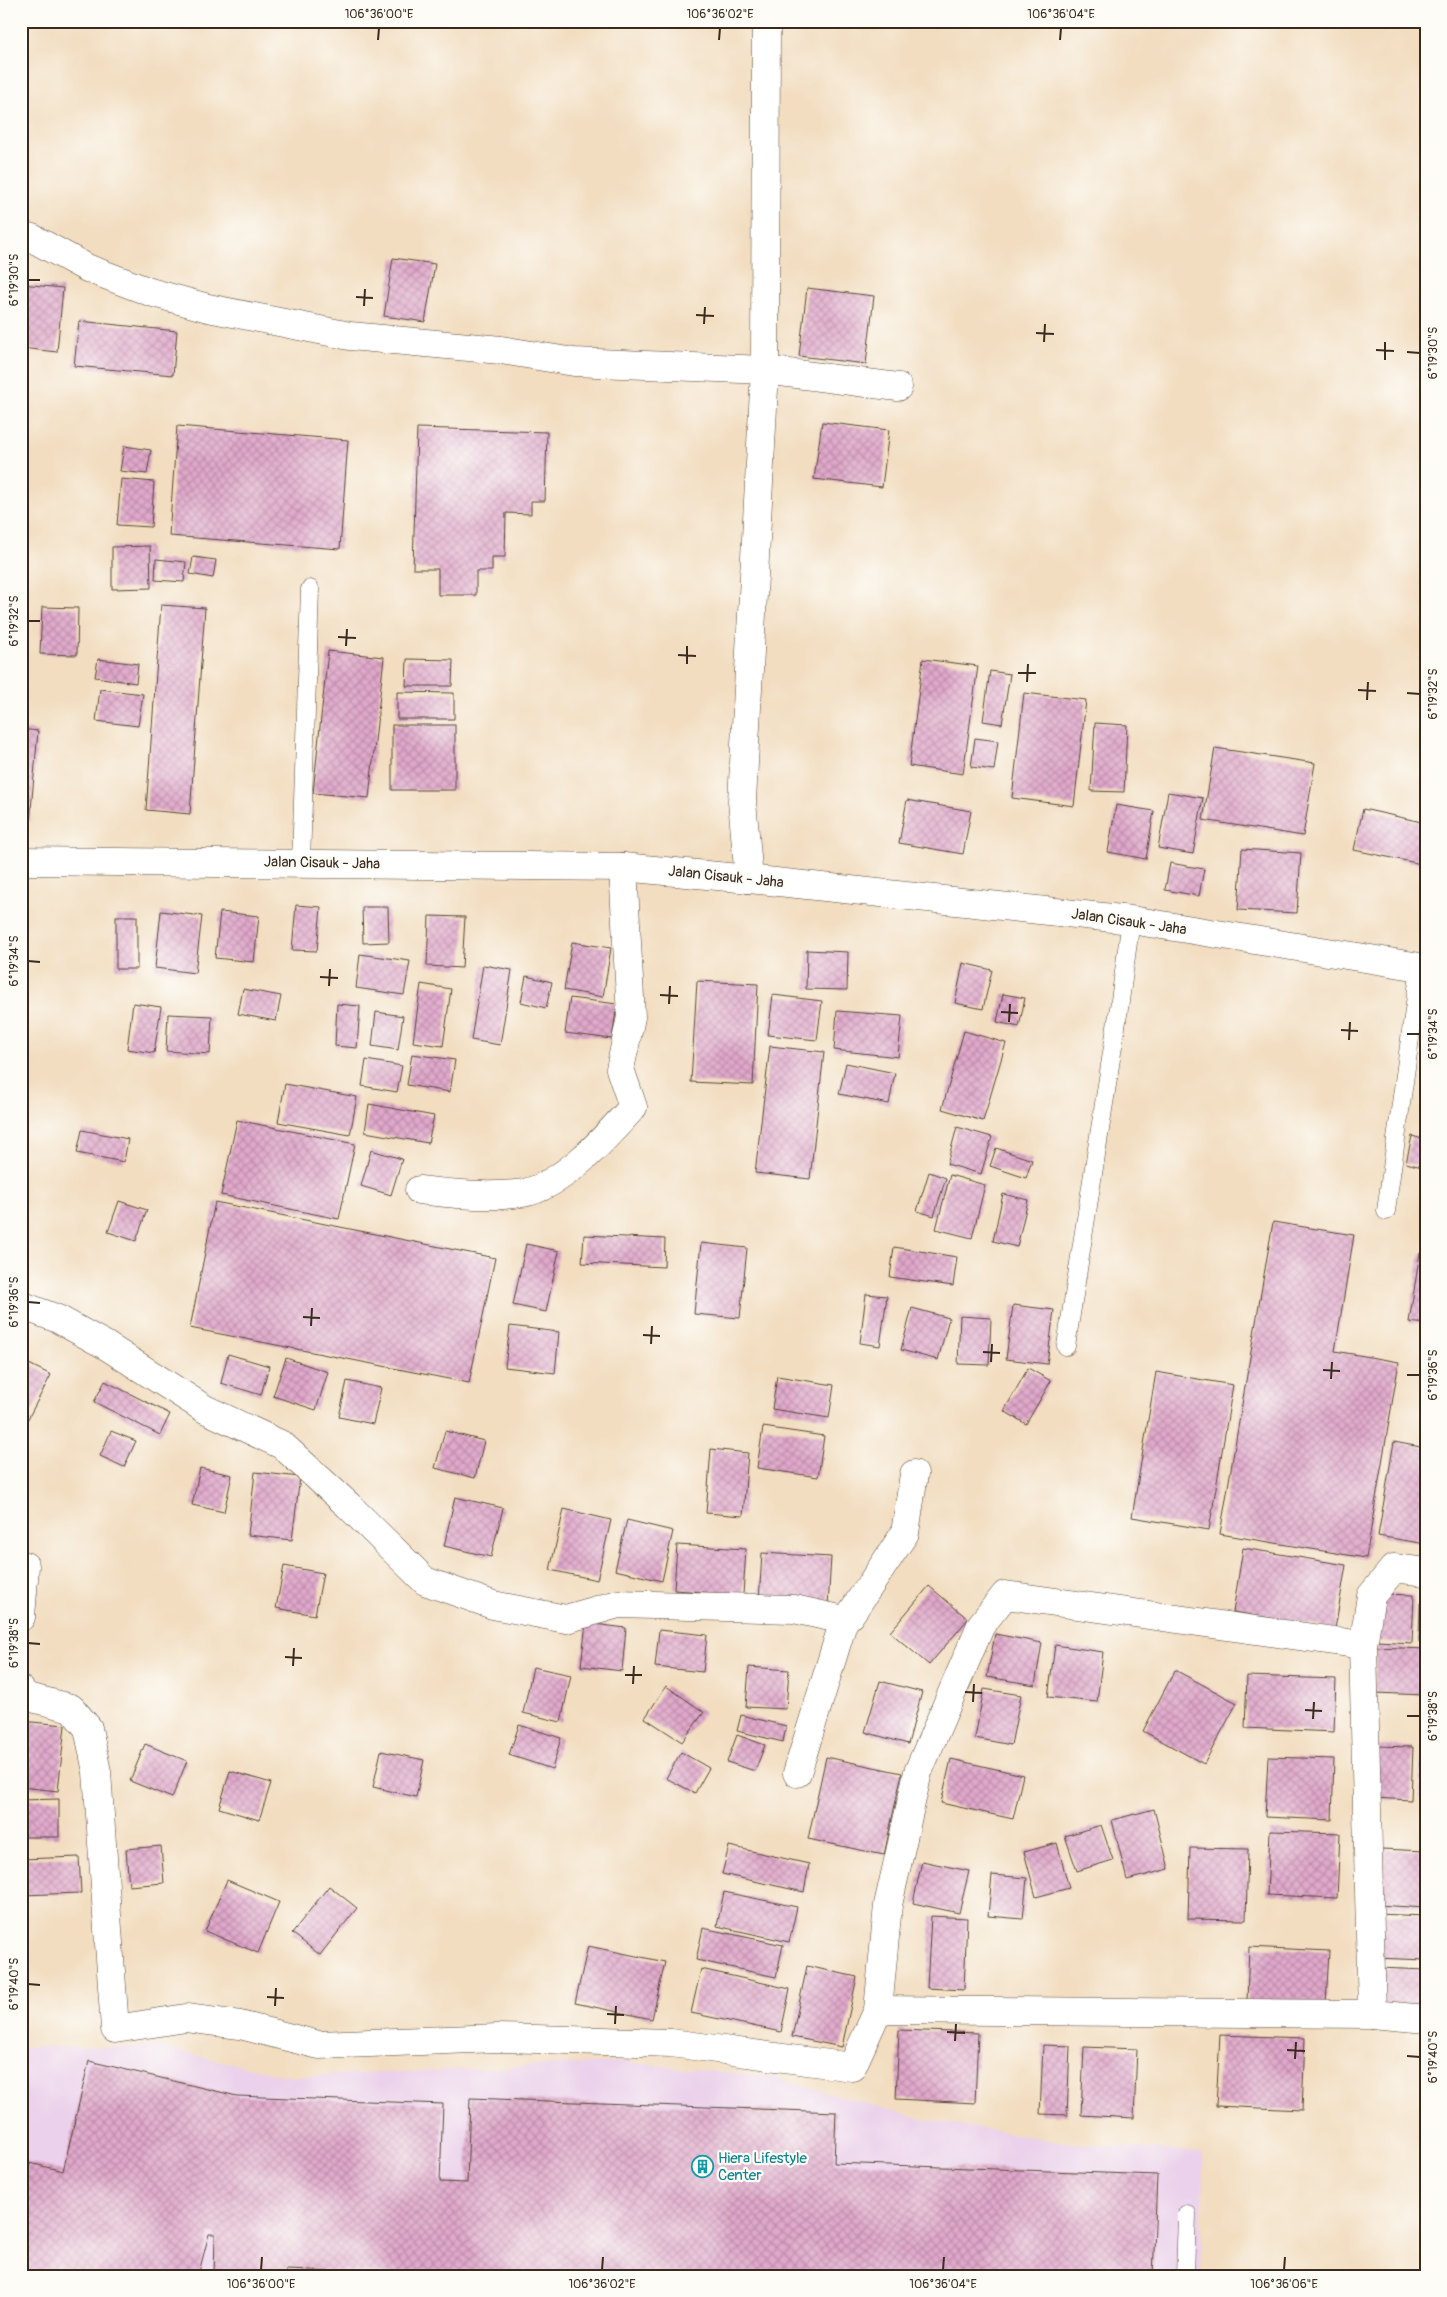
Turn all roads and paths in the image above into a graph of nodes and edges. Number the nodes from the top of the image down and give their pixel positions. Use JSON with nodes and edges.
{"nodes":[{"id":1,"x":766,"y":21,"type":"edge"},
{"id":2,"x":21,"y":235,"type":"edge"},
{"id":3,"x":765,"y":370,"type":"junction"},
{"id":4,"x":898,"y":387,"type":"dead end"},
{"id":5,"x":310,"y":589,"type":"dead end"},
{"id":6,"x":21,"y":860,"type":"edge"},
{"id":7,"x":301,"y":862,"type":"junction"},
{"id":8,"x":623,"y":868,"type":"junction"},
{"id":9,"x":749,"y":879,"type":"junction"},
{"id":10,"x":1131,"y":920,"type":"junction"},
{"id":11,"x":1423,"y":967,"type":"edge"},
{"id":12,"x":419,"y":1190,"type":"dead end"},
{"id":13,"x":1386,"y":1211,"type":"dead end"},
{"id":14,"x":21,"y":1305,"type":"edge"},
{"id":15,"x":1066,"y":1346,"type":"dead end"},
{"id":16,"x":914,"y":1474,"type":"dead end"},
{"id":17,"x":21,"y":1565,"type":"edge"},
{"id":18,"x":1426,"y":1572,"type":"edge"},
{"id":19,"x":21,"y":1617,"type":"edge"},
{"id":20,"x":844,"y":1620,"type":"junction"},
{"id":21,"x":1363,"y":1645,"type":"junction"},
{"id":22,"x":21,"y":1690,"type":"edge"},
{"id":23,"x":797,"y":1773,"type":"dead end"},
{"id":24,"x":878,"y":2010,"type":"junction"},
{"id":25,"x":1372,"y":2014,"type":"junction"},
{"id":26,"x":1426,"y":2019,"type":"edge"},
{"id":27,"x":1188,"y":2214,"type":"dead end"},
{"id":28,"x":1185,"y":2276,"type":"edge"}],
"edges":[{"from":1,"to":3,"type":"street"},
{"from":2,"to":3,"type":"street"},
{"from":3,"to":4,"type":"street"},
{"from":3,"to":9,"type":"street"},
{"from":5,"to":7,"type":"lane"},
{"from":6,"to":7,"type":"street","name":"Jalan Cisauk - Jaha"},
{"from":7,"to":8,"type":"street","name":"Jalan Cisauk - Jaha"},
{"from":8,"to":9,"type":"street","name":"Jalan Cisauk - Jaha"},
{"from":8,"to":12,"type":"street"},
{"from":9,"to":10,"type":"street","name":"Jalan Cisauk - Jaha"},
{"from":10,"to":11,"type":"street","name":"Jalan Cisauk - Jaha"},
{"from":10,"to":15,"type":"lane"},
{"from":11,"to":13,"type":"lane"},
{"from":14,"to":20,"type":"street"},
{"from":16,"to":20,"type":"street"},
{"from":17,"to":19,"type":"street"},
{"from":18,"to":21,"type":"street"},
{"from":20,"to":23,"type":"street"},
{"from":21,"to":24,"type":"street"},
{"from":21,"to":25,"type":"street"},
{"from":22,"to":24,"type":"street"},
{"from":24,"to":25,"type":"street"},
{"from":25,"to":26,"type":"street"},
{"from":27,"to":28,"type":"lane"}]}
